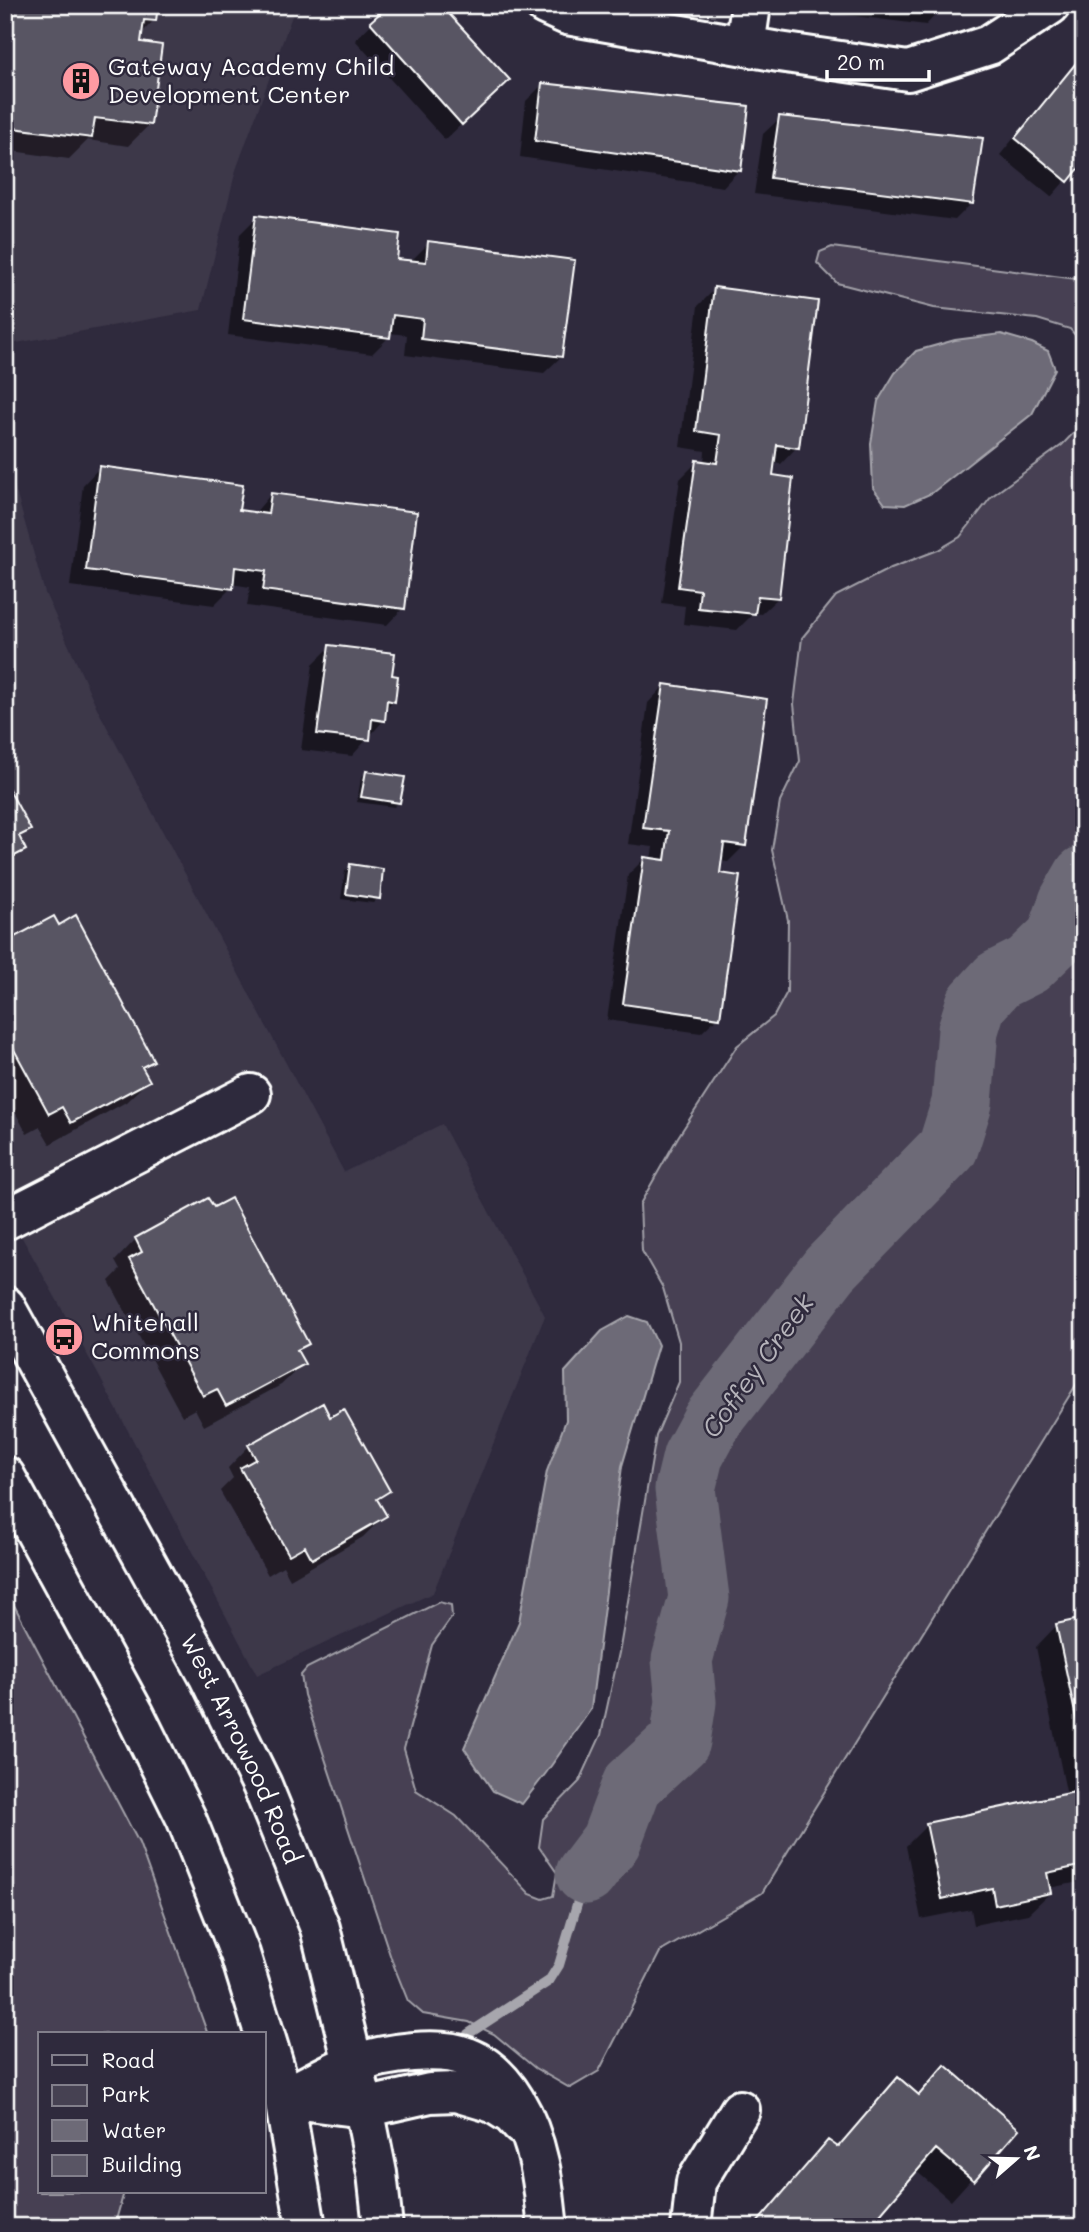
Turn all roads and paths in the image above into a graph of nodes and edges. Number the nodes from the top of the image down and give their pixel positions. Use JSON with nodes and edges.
{"nodes":[{"id":1,"x":545,"y":5,"type":"edge"},
{"id":2,"x":751,"y":5,"type":"edge"},
{"id":3,"x":1050,"y":5,"type":"edge"},
{"id":4,"x":745,"y":46,"type":"junction"},
{"id":5,"x":251,"y":1094,"type":"dead end"},
{"id":6,"x":5,"y":1220,"type":"edge"},
{"id":7,"x":5,"y":1306,"type":"edge"},
{"id":8,"x":5,"y":1476,"type":"edge"},
{"id":9,"x":264,"y":2032,"type":"edge"},
{"id":10,"x":266,"y":2040,"type":"edge"},
{"id":11,"x":354,"y":2063,"type":"junction"},
{"id":12,"x":284,"y":2098,"type":"junction"},
{"id":13,"x":364,"y":2108,"type":"junction"},
{"id":14,"x":740,"y":2110,"type":"dead end"},
{"id":15,"x":530,"y":2135,"type":"junction"},
{"id":16,"x":306,"y":2227,"type":"edge"},
{"id":17,"x":383,"y":2227,"type":"edge"},
{"id":18,"x":548,"y":2227,"type":"edge"},
{"id":19,"x":691,"y":2227,"type":"edge"}],
"edges":[{"from":1,"to":4,"type":"main road"},
{"from":2,"to":4,"type":"main road"},
{"from":3,"to":4,"type":"main road"},
{"from":5,"to":6,"type":"main road"},
{"from":7,"to":11,"type":"main road","name":"West Arrowood Road"},
{"from":8,"to":9,"type":"main road"},
{"from":10,"to":12,"type":"main road"},
{"from":11,"to":12,"type":"main road"},
{"from":11,"to":13,"type":"main road","name":"West Arrowood Road"},
{"from":11,"to":15,"type":"main road"},
{"from":12,"to":13,"type":"main road"},
{"from":12,"to":16,"type":"main road"},
{"from":13,"to":15,"type":"main road"},
{"from":13,"to":17,"type":"main road","name":"West Arrowood Road"},
{"from":14,"to":19,"type":"main road"},
{"from":15,"to":18,"type":"main road"}]}
